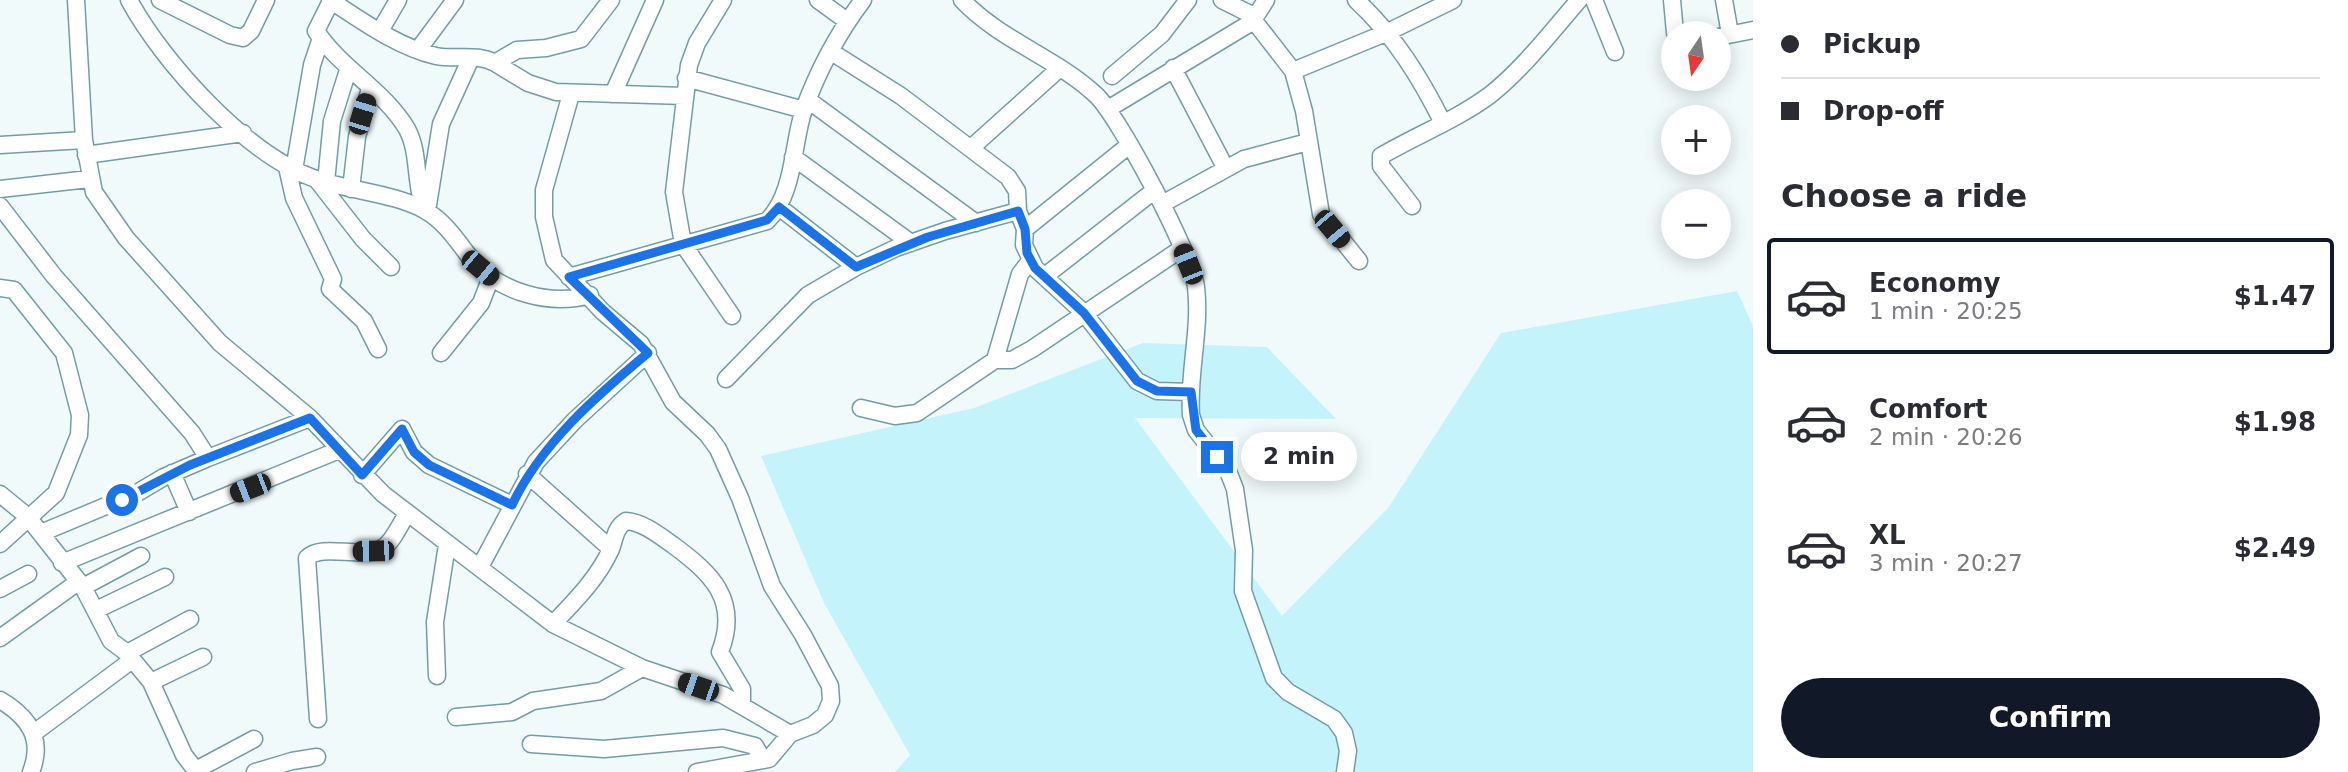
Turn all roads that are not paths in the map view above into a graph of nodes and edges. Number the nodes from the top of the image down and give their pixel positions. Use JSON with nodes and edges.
{"nodes":[{"id":1,"x":76,"y":0,"type":"edge"},
{"id":2,"x":129,"y":0,"type":"edge"},
{"id":3,"x":160,"y":0,"type":"edge"},
{"id":4,"x":266,"y":0,"type":"edge"},
{"id":5,"x":330,"y":0,"type":"edge"},
{"id":6,"x":398,"y":0,"type":"edge"},
{"id":7,"x":455,"y":0,"type":"edge"},
{"id":8,"x":611,"y":0,"type":"edge"},
{"id":9,"x":655,"y":0,"type":"edge"},
{"id":10,"x":723,"y":0,"type":"edge"},
{"id":11,"x":818,"y":0,"type":"edge"},
{"id":12,"x":863,"y":0,"type":"edge"},
{"id":13,"x":962,"y":0,"type":"edge"},
{"id":14,"x":1188,"y":0,"type":"edge"},
{"id":15,"x":1222,"y":0,"type":"edge"},
{"id":16,"x":1266,"y":0,"type":"edge"},
{"id":17,"x":1356,"y":0,"type":"edge"},
{"id":18,"x":1453,"y":0,"type":"edge"},
{"id":19,"x":1579,"y":0,"type":"edge"},
{"id":20,"x":1594,"y":0,"type":"edge"},
{"id":21,"x":1672,"y":0,"type":"edge"},
{"id":22,"x":1724,"y":0,"type":"edge"},
{"id":23,"x":1674,"y":21,"type":"edge"},
{"id":24,"x":1724,"y":21,"type":"edge"},
{"id":25,"x":847,"y":22,"type":"junction"},
{"id":26,"x":1252,"y":22,"type":"junction"},
{"id":27,"x":1753,"y":30,"type":"edge"},
{"id":28,"x":380,"y":31,"type":"junction"},
{"id":29,"x":1388,"y":32,"type":"junction"},
{"id":30,"x":1731,"y":35,"type":"edge"},
{"id":31,"x":321,"y":38,"type":"junction"},
{"id":32,"x":418,"y":50,"type":"junction"},
{"id":33,"x":830,"y":51,"type":"junction"},
{"id":34,"x":1615,"y":52,"type":"dead end"},
{"id":35,"x":471,"y":58,"type":"junction"},
{"id":36,"x":495,"y":63,"type":"junction"},
{"id":37,"x":1060,"y":68,"type":"junction"},
{"id":38,"x":1172,"y":68,"type":"junction"},
{"id":39,"x":348,"y":70,"type":"junction"},
{"id":40,"x":1293,"y":71,"type":"junction"},
{"id":41,"x":1112,"y":76,"type":"dead end"},
{"id":42,"x":687,"y":78,"type":"junction"},
{"id":43,"x":370,"y":88,"type":"junction"},
{"id":44,"x":571,"y":94,"type":"junction"},
{"id":45,"x":613,"y":94,"type":"junction"},
{"id":46,"x":684,"y":96,"type":"junction"},
{"id":47,"x":806,"y":105,"type":"junction"},
{"id":48,"x":1108,"y":109,"type":"junction"},
{"id":49,"x":1443,"y":123,"type":"junction"},
{"id":50,"x":243,"y":132,"type":"junction"},
{"id":51,"x":1308,"y":142,"type":"junction"},
{"id":52,"x":0,"y":145,"type":"edge"},
{"id":53,"x":1128,"y":146,"type":"junction"},
{"id":54,"x":85,"y":148,"type":"junction"},
{"id":55,"x":971,"y":148,"type":"junction"},
{"id":56,"x":793,"y":157,"type":"junction"},
{"id":57,"x":1225,"y":167,"type":"junction"},
{"id":58,"x":290,"y":169,"type":"junction"},
{"id":59,"x":89,"y":179,"type":"junction"},
{"id":60,"x":321,"y":181,"type":"junction"},
{"id":61,"x":0,"y":190,"type":"edge"},
{"id":62,"x":351,"y":190,"type":"junction"},
{"id":63,"x":1158,"y":197,"type":"junction"},
{"id":64,"x":0,"y":206,"type":"edge"},
{"id":65,"x":1412,"y":206,"type":"dead end"},
{"id":66,"x":779,"y":207,"type":"junction"},
{"id":67,"x":1018,"y":211,"type":"junction"},
{"id":68,"x":427,"y":212,"type":"junction"},
{"id":69,"x":976,"y":223,"type":"junction"},
{"id":70,"x":1025,"y":229,"type":"junction"},
{"id":71,"x":911,"y":243,"type":"junction"},
{"id":72,"x":683,"y":244,"type":"junction"},
{"id":73,"x":1181,"y":249,"type":"junction"},
{"id":74,"x":1030,"y":261,"type":"junction"},
{"id":75,"x":1359,"y":261,"type":"dead end"},
{"id":76,"x":391,"y":267,"type":"dead end"},
{"id":77,"x":856,"y":267,"type":"junction"},
{"id":78,"x":1045,"y":276,"type":"junction"},
{"id":79,"x":569,"y":277,"type":"junction"},
{"id":80,"x":491,"y":278,"type":"junction"},
{"id":81,"x":0,"y":288,"type":"edge"},
{"id":82,"x":590,"y":295,"type":"junction"},
{"id":83,"x":1084,"y":313,"type":"junction"},
{"id":84,"x":732,"y":316,"type":"dead end"},
{"id":85,"x":378,"y":349,"type":"dead end"},
{"id":86,"x":441,"y":353,"type":"dead end"},
{"id":87,"x":648,"y":353,"type":"junction"},
{"id":88,"x":995,"y":360,"type":"junction"},
{"id":89,"x":726,"y":379,"type":"dead end"},
{"id":90,"x":1191,"y":392,"type":"junction"},
{"id":91,"x":860,"y":408,"type":"dead end"},
{"id":92,"x":310,"y":418,"type":"junction"},
{"id":93,"x":339,"y":450,"type":"junction"},
{"id":94,"x":208,"y":458,"type":"junction"},
{"id":95,"x":172,"y":473,"type":"junction"},
{"id":96,"x":527,"y":474,"type":"junction"},
{"id":97,"x":362,"y":475,"type":"junction"},
{"id":98,"x":0,"y":494,"type":"edge"},
{"id":99,"x":512,"y":505,"type":"junction"},
{"id":100,"x":189,"y":512,"type":"junction"},
{"id":101,"x":407,"y":514,"type":"junction"},
{"id":102,"x":27,"y":516,"type":"junction"},
{"id":103,"x":41,"y":533,"type":"junction"},
{"id":104,"x":0,"y":544,"type":"edge"},
{"id":105,"x":447,"y":545,"type":"junction"},
{"id":106,"x":611,"y":549,"type":"junction"},
{"id":107,"x":141,"y":556,"type":"dead end"},
{"id":108,"x":62,"y":563,"type":"junction"},
{"id":109,"x":480,"y":567,"type":"junction"},
{"id":110,"x":28,"y":574,"type":"dead end"},
{"id":111,"x":166,"y":577,"type":"dead end"},
{"id":112,"x":81,"y":584,"type":"junction"},
{"id":113,"x":0,"y":589,"type":"edge"},
{"id":114,"x":96,"y":610,"type":"junction"},
{"id":115,"x":190,"y":619,"type":"dead end"},
{"id":116,"x":554,"y":624,"type":"junction"},
{"id":117,"x":0,"y":638,"type":"edge"},
{"id":118,"x":130,"y":657,"type":"junction"},
{"id":119,"x":204,"y":657,"type":"dead end"},
{"id":120,"x":642,"y":668,"type":"junction"},
{"id":121,"x":437,"y":676,"type":"dead end"},
{"id":122,"x":151,"y":682,"type":"junction"},
{"id":123,"x":0,"y":700,"type":"edge"},
{"id":124,"x":742,"y":704,"type":"junction"},
{"id":125,"x":457,"y":717,"type":"dead end"},
{"id":126,"x":318,"y":719,"type":"dead end"},
{"id":127,"x":34,"y":733,"type":"junction"},
{"id":128,"x":790,"y":734,"type":"junction"},
{"id":129,"x":254,"y":739,"type":"dead end"},
{"id":130,"x":531,"y":744,"type":"dead end"},
{"id":131,"x":317,"y":757,"type":"dead end"},
{"id":132,"x":763,"y":760,"type":"junction"},
{"id":133,"x":293,"y":766,"type":"edge"},
{"id":134,"x":197,"y":771,"type":"edge"},
{"id":135,"x":30,"y":772,"type":"edge"},
{"id":136,"x":255,"y":772,"type":"edge"},
{"id":137,"x":697,"y":772,"type":"edge"},
{"id":138,"x":1345,"y":772,"type":"edge"}],
"edges":[{"from":1,"to":54,"type":"street"},
{"from":2,"to":50,"type":"street"},
{"from":3,"to":4,"type":"street"},
{"from":5,"to":28,"type":"street"},
{"from":5,"to":31,"type":"street"},
{"from":6,"to":28,"type":"street"},
{"from":7,"to":32,"type":"street"},
{"from":8,"to":36,"type":"street"},
{"from":9,"to":45,"type":"street"},
{"from":10,"to":42,"type":"street"},
{"from":11,"to":25,"type":"street"},
{"from":12,"to":25,"type":"street"},
{"from":13,"to":37,"type":"street"},
{"from":14,"to":41,"type":"street"},
{"from":15,"to":26,"type":"street"},
{"from":16,"to":26,"type":"street"},
{"from":17,"to":29,"type":"street"},
{"from":18,"to":29,"type":"street"},
{"from":19,"to":49,"type":"street"},
{"from":20,"to":34,"type":"street"},
{"from":21,"to":23,"type":"street"},
{"from":22,"to":24,"type":"street"},
{"from":25,"to":33,"type":"street"},
{"from":26,"to":38,"type":"street"},
{"from":26,"to":40,"type":"street"},
{"from":27,"to":30,"type":"street"},
{"from":28,"to":32,"type":"street"},
{"from":29,"to":40,"type":"street"},
{"from":29,"to":49,"type":"street"},
{"from":31,"to":39,"type":"street"},
{"from":31,"to":58,"type":"street"},
{"from":32,"to":35,"type":"street"},
{"from":33,"to":47,"type":"street"},
{"from":33,"to":55,"type":"street"},
{"from":35,"to":36,"type":"street"},
{"from":35,"to":68,"type":"street"},
{"from":36,"to":44,"type":"street"},
{"from":37,"to":48,"type":"street"},
{"from":37,"to":55,"type":"street"},
{"from":38,"to":48,"type":"street"},
{"from":38,"to":57,"type":"street"},
{"from":39,"to":43,"type":"street"},
{"from":39,"to":60,"type":"street"},
{"from":40,"to":51,"type":"street"},
{"from":42,"to":46,"type":"street"},
{"from":42,"to":47,"type":"street"},
{"from":43,"to":62,"type":"street"},
{"from":43,"to":68,"type":"street"},
{"from":44,"to":45,"type":"street"},
{"from":44,"to":79,"type":"street"},
{"from":45,"to":46,"type":"street"},
{"from":46,"to":72,"type":"street"},
{"from":47,"to":56,"type":"street"},
{"from":47,"to":69,"type":"street"},
{"from":48,"to":53,"type":"street"},
{"from":49,"to":65,"type":"street"},
{"from":50,"to":54,"type":"street"},
{"from":50,"to":58,"type":"street"},
{"from":51,"to":57,"type":"street"},
{"from":51,"to":75,"type":"street"},
{"from":52,"to":54,"type":"street"},
{"from":53,"to":63,"type":"street"},
{"from":53,"to":70,"type":"street"},
{"from":54,"to":59,"type":"street"},
{"from":55,"to":67,"type":"street"},
{"from":56,"to":66,"type":"street"},
{"from":56,"to":71,"type":"street"},
{"from":57,"to":63,"type":"street"},
{"from":58,"to":60,"type":"street"},
{"from":58,"to":85,"type":"street"},
{"from":59,"to":61,"type":"street"},
{"from":59,"to":92,"type":"street"},
{"from":60,"to":62,"type":"street"},
{"from":60,"to":76,"type":"street"},
{"from":62,"to":68,"type":"street"},
{"from":63,"to":73,"type":"street"},
{"from":63,"to":78,"type":"street"},
{"from":64,"to":94,"type":"street"},
{"from":66,"to":72,"type":"street"},
{"from":66,"to":77,"type":"street"},
{"from":67,"to":69,"type":"street"},
{"from":67,"to":70,"type":"street"},
{"from":68,"to":80,"type":"street"},
{"from":69,"to":71,"type":"street"},
{"from":70,"to":74,"type":"street"},
{"from":71,"to":77,"type":"street"},
{"from":72,"to":79,"type":"street"},
{"from":72,"to":84,"type":"street"},
{"from":73,"to":83,"type":"street"},
{"from":73,"to":90,"type":"street"},
{"from":74,"to":78,"type":"street"},
{"from":74,"to":88,"type":"street"},
{"from":77,"to":89,"type":"street"},
{"from":78,"to":83,"type":"street"},
{"from":79,"to":82,"type":"street"},
{"from":80,"to":82,"type":"street"},
{"from":80,"to":86,"type":"street"},
{"from":81,"to":102,"type":"street"},
{"from":82,"to":87,"type":"street"},
{"from":83,"to":88,"type":"street"},
{"from":83,"to":90,"type":"street"},
{"from":87,"to":96,"type":"street"},
{"from":87,"to":128,"type":"street"},
{"from":88,"to":91,"type":"street"},
{"from":90,"to":138,"type":"street"},
{"from":92,"to":93,"type":"street"},
{"from":92,"to":94,"type":"street"},
{"from":93,"to":97,"type":"street"},
{"from":93,"to":100,"type":"street"},
{"from":94,"to":95,"type":"street"},
{"from":95,"to":100,"type":"street"},
{"from":95,"to":103,"type":"street"},
{"from":96,"to":99,"type":"street"},
{"from":96,"to":106,"type":"street"},
{"from":97,"to":99,"type":"street"},
{"from":97,"to":101,"type":"street"},
{"from":98,"to":102,"type":"street"},
{"from":99,"to":109,"type":"street"},
{"from":100,"to":108,"type":"street"},
{"from":101,"to":105,"type":"street"},
{"from":101,"to":126,"type":"street"},
{"from":102,"to":103,"type":"street"},
{"from":102,"to":104,"type":"street"},
{"from":103,"to":108,"type":"street"},
{"from":105,"to":109,"type":"street"},
{"from":105,"to":121,"type":"street"},
{"from":106,"to":116,"type":"street"},
{"from":106,"to":124,"type":"street"},
{"from":107,"to":112,"type":"street"},
{"from":108,"to":112,"type":"street"},
{"from":109,"to":116,"type":"street"},
{"from":110,"to":113,"type":"street"},
{"from":111,"to":114,"type":"street"},
{"from":112,"to":114,"type":"street"},
{"from":112,"to":117,"type":"street"},
{"from":114,"to":118,"type":"street"},
{"from":115,"to":118,"type":"street"},
{"from":116,"to":120,"type":"street"},
{"from":118,"to":122,"type":"street"},
{"from":118,"to":127,"type":"street"},
{"from":119,"to":122,"type":"street"},
{"from":120,"to":124,"type":"street"},
{"from":120,"to":125,"type":"street"},
{"from":122,"to":134,"type":"street"},
{"from":123,"to":127,"type":"street"},
{"from":124,"to":128,"type":"street"},
{"from":127,"to":135,"type":"street"},
{"from":128,"to":132,"type":"street"},
{"from":129,"to":134,"type":"street"},
{"from":130,"to":132,"type":"street"},
{"from":131,"to":133,"type":"street"},
{"from":132,"to":137,"type":"street"},
{"from":133,"to":136,"type":"street"}]}
